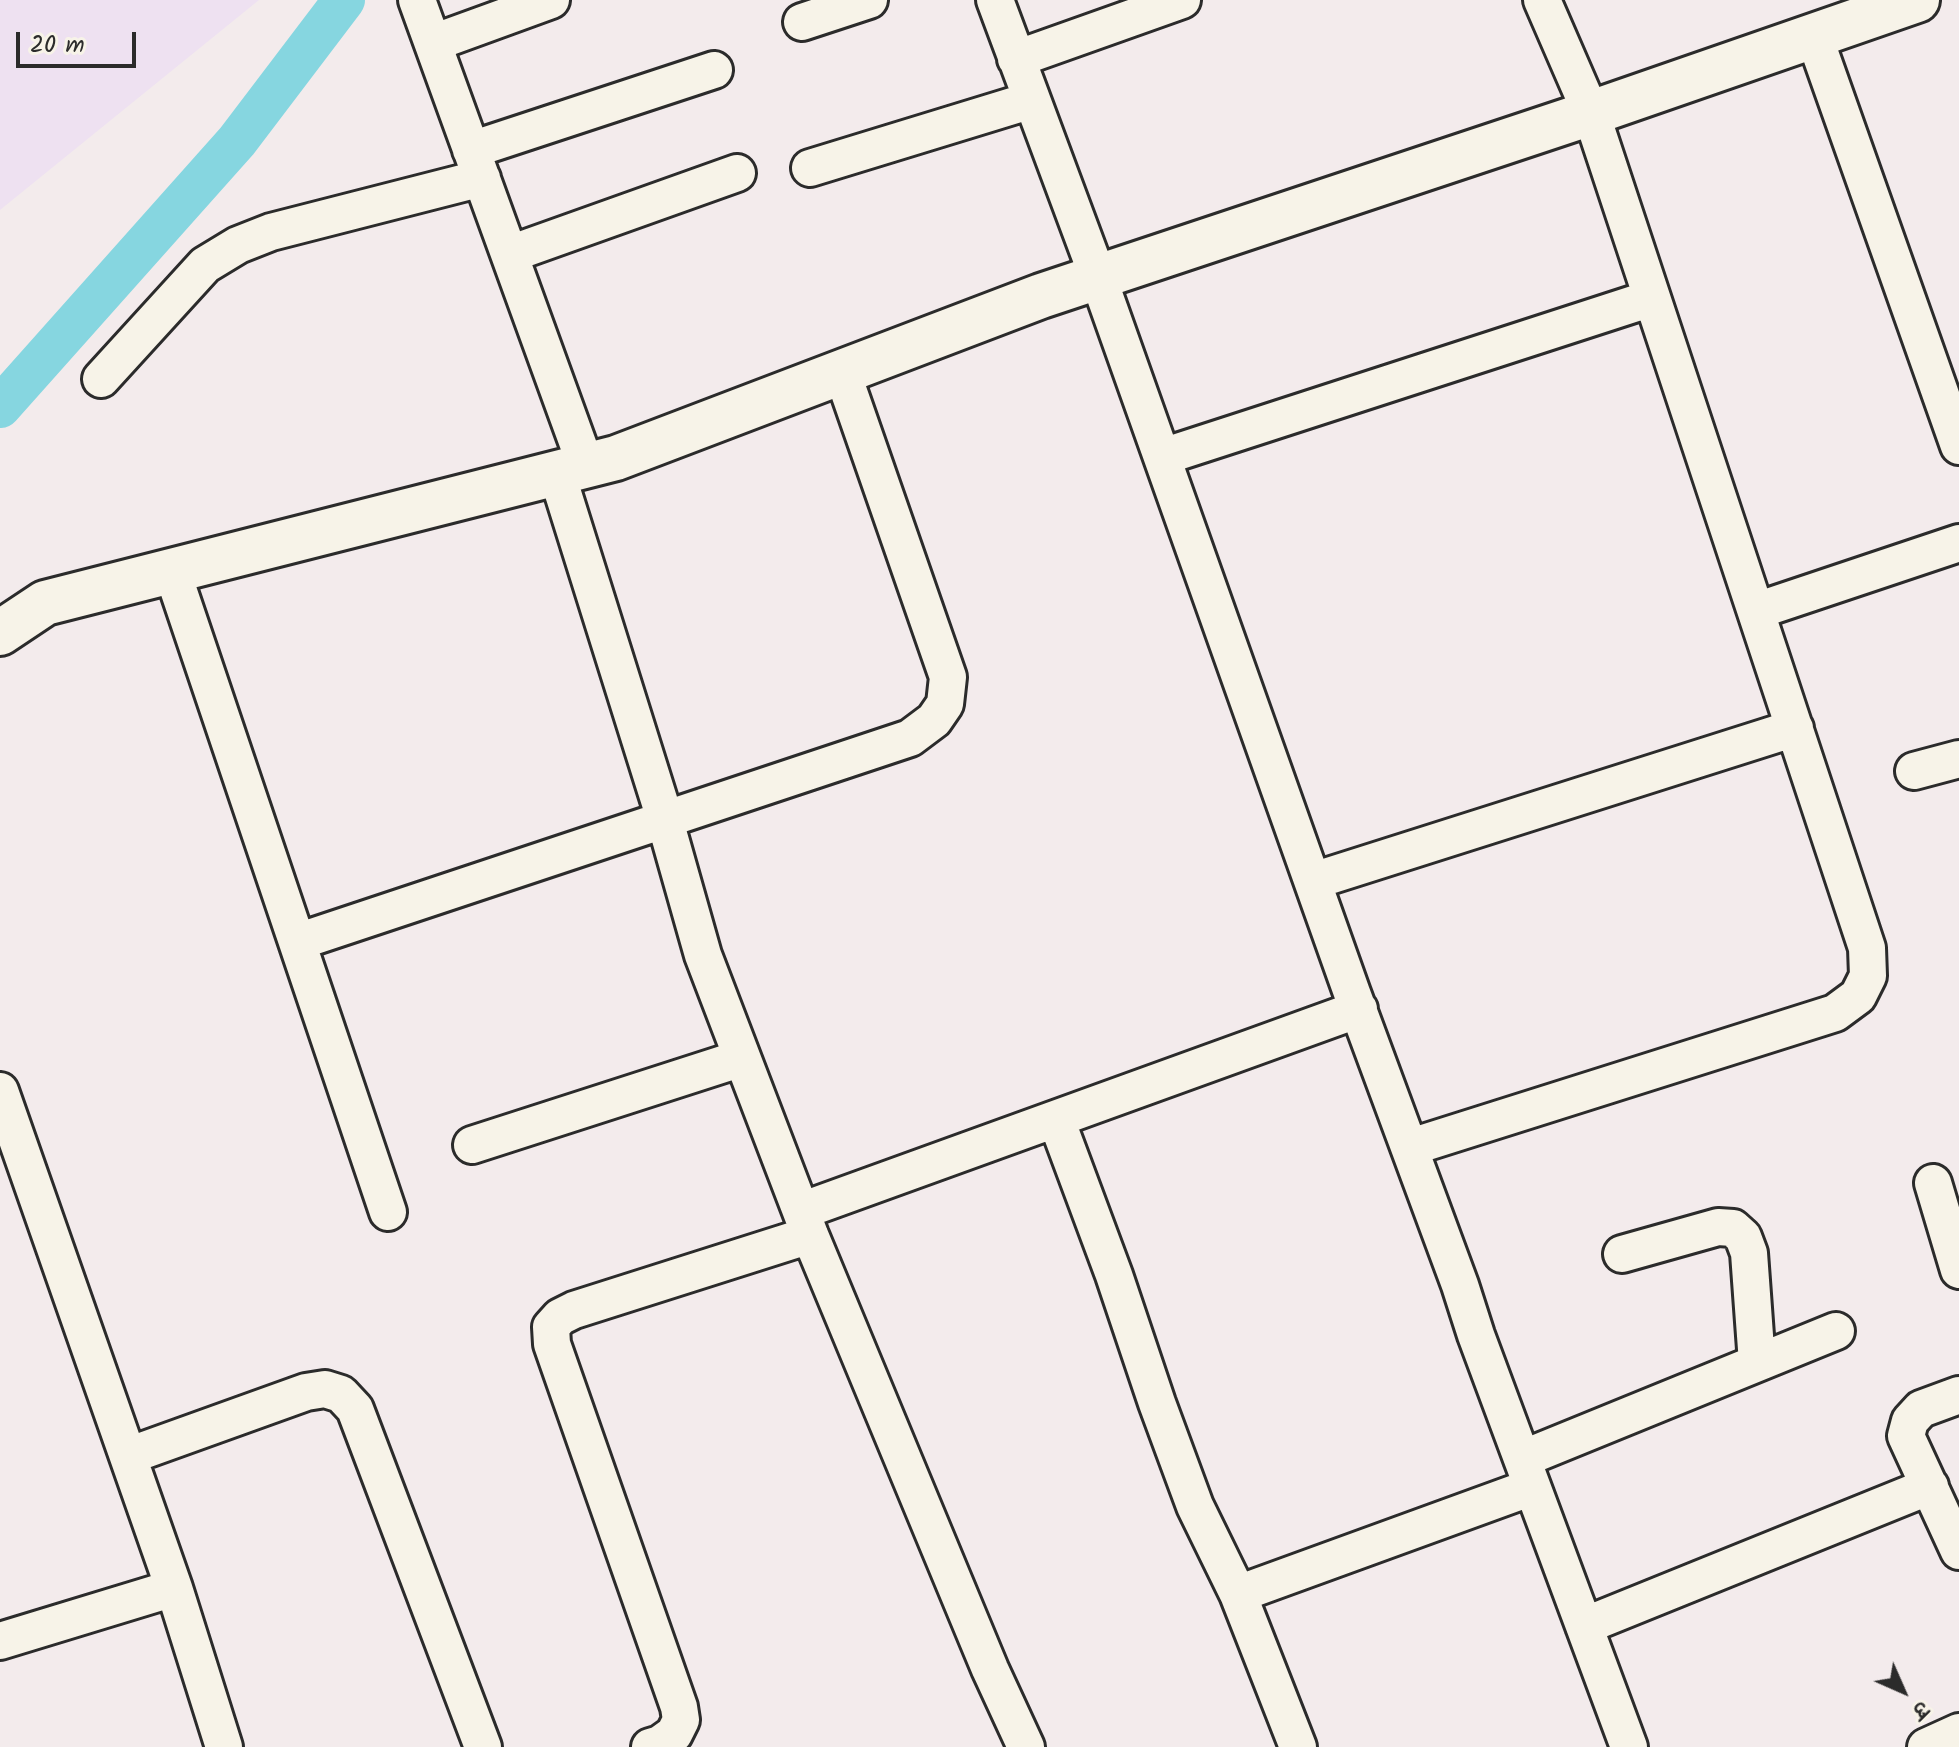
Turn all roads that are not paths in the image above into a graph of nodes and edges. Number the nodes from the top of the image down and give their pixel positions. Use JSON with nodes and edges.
{"nodes":[{"id":1,"x":417,"y":0,"type":"edge"},
{"id":2,"x":551,"y":0,"type":"edge"},
{"id":3,"x":869,"y":0,"type":"edge"},
{"id":4,"x":995,"y":0,"type":"edge"},
{"id":5,"x":1182,"y":0,"type":"edge"},
{"id":6,"x":1542,"y":0,"type":"edge"},
{"id":7,"x":1917,"y":0,"type":"edge"},
{"id":8,"x":802,"y":22,"type":"dead end"},
{"id":9,"x":1814,"y":36,"type":"junction"},
{"id":10,"x":433,"y":43,"type":"junction"},
{"id":11,"x":1016,"y":59,"type":"junction"},
{"id":12,"x":714,"y":70,"type":"dead end"},
{"id":13,"x":1032,"y":100,"type":"junction"},
{"id":14,"x":1591,"y":113,"type":"junction"},
{"id":15,"x":477,"y":164,"type":"junction"},
{"id":16,"x":810,"y":168,"type":"dead end"},
{"id":17,"x":737,"y":173,"type":"dead end"},
{"id":18,"x":510,"y":254,"type":"junction"},
{"id":19,"x":1098,"y":277,"type":"junction"},
{"id":20,"x":1652,"y":298,"type":"junction"},
{"id":21,"x":842,"y":372,"type":"junction"},
{"id":22,"x":101,"y":379,"type":"dead end"},
{"id":23,"x":1959,"y":446,"type":"edge"},
{"id":24,"x":1162,"y":457,"type":"junction"},
{"id":25,"x":572,"y":470,"type":"junction"},
{"id":26,"x":1959,"y":543,"type":"edge"},
{"id":27,"x":172,"y":571,"type":"junction"},
{"id":28,"x":1756,"y":611,"type":"junction"},
{"id":29,"x":0,"y":633,"type":"edge"},
{"id":30,"x":1795,"y":728,"type":"junction"},
{"id":31,"x":1959,"y":759,"type":"edge"},
{"id":32,"x":1914,"y":771,"type":"dead end"},
{"id":33,"x":664,"y":821,"type":"junction"},
{"id":34,"x":1313,"y":881,"type":"junction"},
{"id":35,"x":297,"y":942,"type":"junction"},
{"id":36,"x":1359,"y":1009,"type":"junction"},
{"id":37,"x":742,"y":1058,"type":"junction"},
{"id":38,"x":0,"y":1091,"type":"edge"},
{"id":39,"x":1056,"y":1119,"type":"junction"},
{"id":40,"x":472,"y":1145,"type":"dead end"},
{"id":41,"x":1411,"y":1147,"type":"junction"},
{"id":42,"x":1933,"y":1183,"type":"dead end"},
{"id":43,"x":388,"y":1212,"type":"dead end"},
{"id":44,"x":806,"y":1223,"type":"junction"},
{"id":45,"x":1622,"y":1254,"type":"dead end"},
{"id":46,"x":1959,"y":1270,"type":"edge"},
{"id":47,"x":1836,"y":1331,"type":"dead end"},
{"id":48,"x":1757,"y":1363,"type":"junction"},
{"id":49,"x":1959,"y":1395,"type":"edge"},
{"id":50,"x":128,"y":1456,"type":"junction"},
{"id":51,"x":1527,"y":1473,"type":"junction"},
{"id":52,"x":1930,"y":1486,"type":"junction"},
{"id":53,"x":1959,"y":1551,"type":"edge"},
{"id":54,"x":174,"y":1588,"type":"junction"},
{"id":55,"x":1238,"y":1594,"type":"junction"},
{"id":56,"x":1584,"y":1626,"type":"junction"},
{"id":57,"x":0,"y":1641,"type":"edge"},
{"id":58,"x":1959,"y":1732,"type":"edge"},
{"id":59,"x":224,"y":1747,"type":"edge"},
{"id":60,"x":483,"y":1747,"type":"edge"},
{"id":61,"x":650,"y":1747,"type":"edge"},
{"id":62,"x":1026,"y":1747,"type":"edge"},
{"id":63,"x":1298,"y":1747,"type":"edge"},
{"id":64,"x":1629,"y":1747,"type":"edge"},
{"id":65,"x":1926,"y":1747,"type":"edge"}],
"edges":[{"from":1,"to":10,"type":"street"},
{"from":2,"to":10,"type":"street"},
{"from":3,"to":8,"type":"street"},
{"from":4,"to":11,"type":"street"},
{"from":5,"to":11,"type":"street"},
{"from":6,"to":14,"type":"street"},
{"from":7,"to":9,"type":"street"},
{"from":9,"to":14,"type":"street"},
{"from":9,"to":23,"type":"street"},
{"from":10,"to":15,"type":"street"},
{"from":11,"to":13,"type":"street"},
{"from":12,"to":15,"type":"street"},
{"from":13,"to":16,"type":"street"},
{"from":13,"to":19,"type":"street"},
{"from":14,"to":19,"type":"street"},
{"from":14,"to":20,"type":"street"},
{"from":15,"to":18,"type":"street"},
{"from":15,"to":22,"type":"street"},
{"from":17,"to":18,"type":"street"},
{"from":18,"to":25,"type":"street"},
{"from":19,"to":21,"type":"street"},
{"from":19,"to":24,"type":"street"},
{"from":20,"to":24,"type":"street"},
{"from":20,"to":28,"type":"street"},
{"from":21,"to":25,"type":"street"},
{"from":21,"to":33,"type":"street"},
{"from":24,"to":34,"type":"street"},
{"from":25,"to":27,"type":"street"},
{"from":25,"to":33,"type":"street"},
{"from":26,"to":28,"type":"street"},
{"from":27,"to":29,"type":"street"},
{"from":27,"to":35,"type":"street"},
{"from":28,"to":30,"type":"street"},
{"from":30,"to":34,"type":"street"},
{"from":30,"to":41,"type":"street"},
{"from":31,"to":32,"type":"street"},
{"from":33,"to":35,"type":"street"},
{"from":33,"to":37,"type":"street"},
{"from":34,"to":36,"type":"street"},
{"from":35,"to":43,"type":"street"},
{"from":36,"to":39,"type":"street"},
{"from":36,"to":41,"type":"street"},
{"from":37,"to":40,"type":"street"},
{"from":37,"to":44,"type":"street"},
{"from":38,"to":50,"type":"street"},
{"from":39,"to":44,"type":"street"},
{"from":39,"to":55,"type":"street"},
{"from":41,"to":51,"type":"street"},
{"from":42,"to":46,"type":"street"},
{"from":44,"to":61,"type":"street"},
{"from":44,"to":62,"type":"street"},
{"from":45,"to":48,"type":"street"},
{"from":47,"to":48,"type":"street"},
{"from":48,"to":51,"type":"street"},
{"from":49,"to":52,"type":"street"},
{"from":50,"to":54,"type":"street"},
{"from":50,"to":60,"type":"street"},
{"from":51,"to":55,"type":"street"},
{"from":51,"to":56,"type":"street"},
{"from":52,"to":53,"type":"street"},
{"from":52,"to":56,"type":"street"},
{"from":54,"to":57,"type":"street"},
{"from":54,"to":59,"type":"street"},
{"from":55,"to":63,"type":"street"},
{"from":56,"to":64,"type":"street"},
{"from":58,"to":65,"type":"street"}]}
